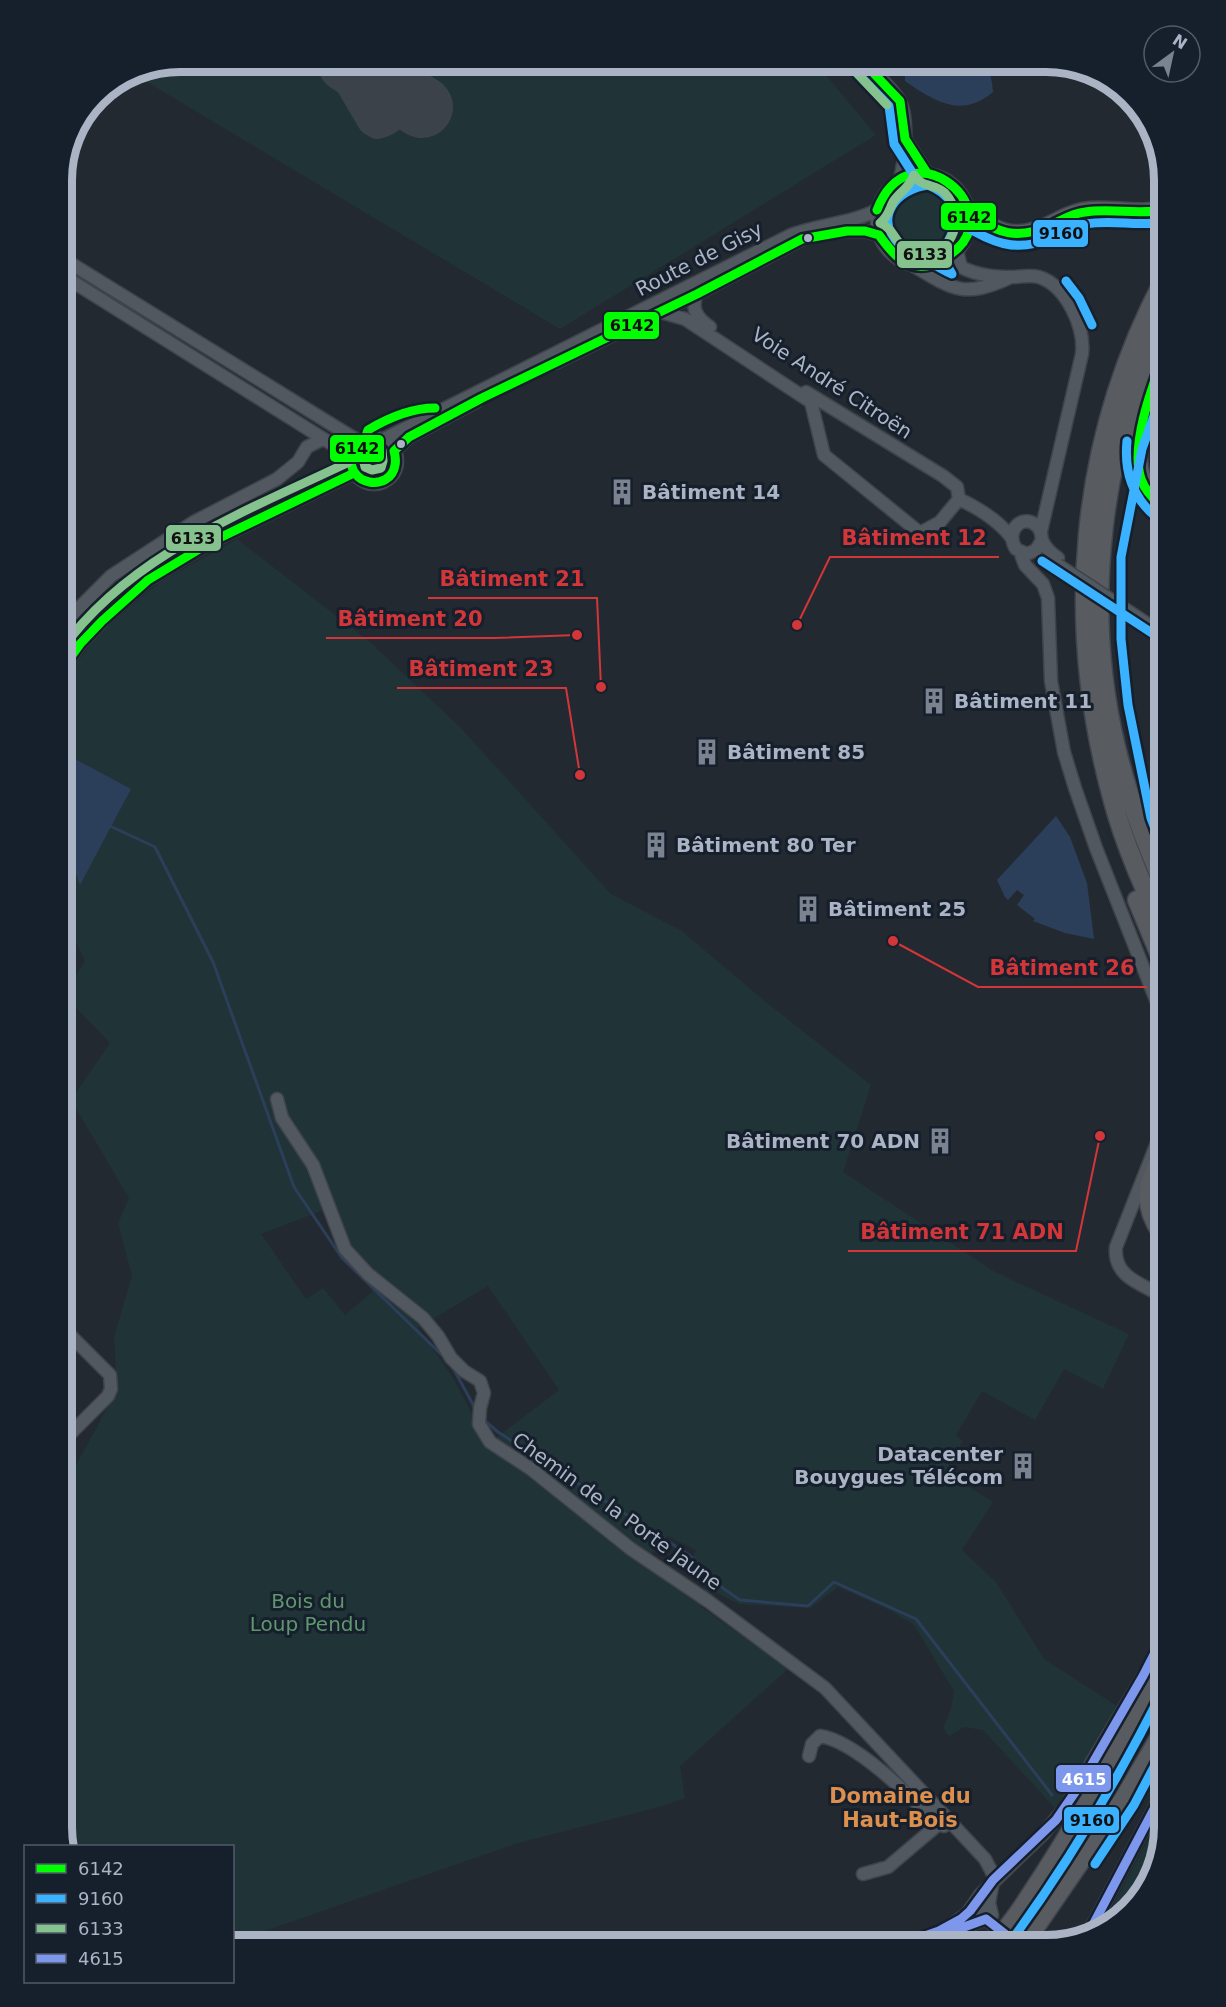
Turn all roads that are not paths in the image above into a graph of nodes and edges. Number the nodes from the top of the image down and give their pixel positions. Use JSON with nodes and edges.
{"nodes":[{"id":1,"x":872,"y":72,"type":"edge"},
{"id":2,"x":905,"y":139,"type":"junction"},
{"id":3,"x":927,"y":173,"type":"junction"},
{"id":4,"x":900,"y":179,"type":"junction"},
{"id":5,"x":877,"y":210,"type":"junction"},
{"id":6,"x":1154,"y":212,"type":"edge"},
{"id":7,"x":969,"y":214,"type":"junction"},
{"id":8,"x":879,"y":236,"type":"junction"},
{"id":9,"x":957,"y":251,"type":"junction"},
{"id":10,"x":72,"y":264,"type":"edge"},
{"id":11,"x":912,"y":265,"type":"junction"},
{"id":12,"x":1012,"y":277,"type":"junction"},
{"id":13,"x":72,"y":281,"type":"edge"},
{"id":14,"x":692,"y":293,"type":"junction"},
{"id":15,"x":1154,"y":302,"type":"edge"},
{"id":16,"x":661,"y":312,"type":"junction"},
{"id":17,"x":690,"y":321,"type":"junction"},
{"id":18,"x":1154,"y":341,"type":"edge"},
{"id":19,"x":1154,"y":383,"type":"edge"},
{"id":20,"x":1150,"y":394,"type":"junction"},
{"id":21,"x":323,"y":439,"type":"junction"},
{"id":22,"x":382,"y":440,"type":"junction"},
{"id":23,"x":360,"y":442,"type":"junction"},
{"id":24,"x":394,"y":451,"type":"junction"},
{"id":25,"x":351,"y":456,"type":"junction"},
{"id":26,"x":354,"y":473,"type":"junction"},
{"id":27,"x":1047,"y":497,"type":"junction"},
{"id":28,"x":1154,"y":497,"type":"edge"},
{"id":29,"x":958,"y":499,"type":"junction"},
{"id":30,"x":1025,"y":522,"type":"junction"},
{"id":31,"x":1011,"y":537,"type":"junction"},
{"id":32,"x":1034,"y":545,"type":"junction"},
{"id":33,"x":1131,"y":610,"type":"junction"},
{"id":34,"x":72,"y":615,"type":"edge"},
{"id":35,"x":1154,"y":622,"type":"edge"},
{"id":36,"x":1154,"y":627,"type":"edge"},
{"id":37,"x":72,"y":655,"type":"edge"},
{"id":38,"x":1096,"y":736,"type":"junction"},
{"id":39,"x":1139,"y":821,"type":"junction"},
{"id":40,"x":1154,"y":859,"type":"edge"},
{"id":41,"x":1154,"y":907,"type":"edge"},
{"id":42,"x":1154,"y":941,"type":"edge"},
{"id":43,"x":1154,"y":995,"type":"edge"},
{"id":44,"x":277,"y":1099,"type":"dead end"},
{"id":45,"x":1154,"y":1151,"type":"edge"},
{"id":46,"x":1154,"y":1175,"type":"edge"},
{"id":47,"x":1154,"y":1219,"type":"edge"},
{"id":48,"x":1147,"y":1286,"type":"junction"},
{"id":49,"x":1154,"y":1288,"type":"edge"},
{"id":50,"x":1154,"y":1291,"type":"edge"},
{"id":51,"x":72,"y":1337,"type":"edge"},
{"id":52,"x":72,"y":1433,"type":"edge"},
{"id":53,"x":1154,"y":1656,"type":"edge"},
{"id":54,"x":1154,"y":1682,"type":"edge"},
{"id":55,"x":1154,"y":1704,"type":"edge"},
{"id":56,"x":1154,"y":1744,"type":"edge"},
{"id":57,"x":1154,"y":1746,"type":"edge"},
{"id":58,"x":1149,"y":1754,"type":"junction"},
{"id":59,"x":809,"y":1756,"type":"dead end"},
{"id":60,"x":1154,"y":1809,"type":"edge"},
{"id":61,"x":938,"y":1824,"type":"junction"},
{"id":62,"x":956,"y":1827,"type":"junction"},
{"id":63,"x":863,"y":1874,"type":"dead end"},
{"id":64,"x":993,"y":1881,"type":"junction"},
{"id":65,"x":986,"y":1910,"type":"junction"},
{"id":66,"x":1026,"y":1921,"type":"junction"},
{"id":67,"x":1093,"y":1924,"type":"edge"},
{"id":68,"x":928,"y":1935,"type":"edge"},
{"id":69,"x":938,"y":1935,"type":"edge"},
{"id":70,"x":1008,"y":1935,"type":"edge"},
{"id":71,"x":1010,"y":1935,"type":"edge"},
{"id":72,"x":1014,"y":1935,"type":"edge"},
{"id":73,"x":1023,"y":1935,"type":"edge"}],
"edges":[{"from":1,"to":2,"type":"street"},
{"from":2,"to":3,"type":"street"},
{"from":2,"to":4,"type":"street"},
{"from":3,"to":4,"type":"street"},
{"from":3,"to":7,"type":"street"},
{"from":4,"to":5,"type":"street"},
{"from":5,"to":8,"type":"street"},
{"from":5,"to":14,"type":"street","name":"Route de Gisy"},
{"from":6,"to":7,"type":"highway"},
{"from":7,"to":9,"type":"street"},
{"from":8,"to":11,"type":"street"},
{"from":8,"to":14,"type":"street","name":"Route de Gisy"},
{"from":9,"to":11,"type":"street"},
{"from":9,"to":12,"type":"street"},
{"from":10,"to":23,"type":"street"},
{"from":11,"to":12,"type":"street"},
{"from":12,"to":27,"type":"street"},
{"from":13,"to":21,"type":"street"},
{"from":14,"to":16,"type":"street","name":"Route de Gisy"},
{"from":14,"to":17,"type":"street"},
{"from":14,"to":22,"type":"street","name":"Route de Gisy"},
{"from":14,"to":29,"type":"street","name":"Voie André Citroën"},
{"from":15,"to":38,"type":"highway"},
{"from":16,"to":17,"type":"street"},
{"from":16,"to":24,"type":"street","name":"Route de Gisy"},
{"from":17,"to":29,"type":"street"},
{"from":18,"to":39,"type":"highway"},
{"from":19,"to":20,"type":"highway"},
{"from":20,"to":28,"type":"highway"},
{"from":20,"to":39,"type":"highway"},
{"from":21,"to":25,"type":"street"},
{"from":21,"to":34,"type":"street"},
{"from":22,"to":23,"type":"street"},
{"from":22,"to":24,"type":"street"},
{"from":23,"to":25,"type":"street"},
{"from":24,"to":26,"type":"street"},
{"from":25,"to":26,"type":"street"},
{"from":26,"to":37,"type":"street"},
{"from":27,"to":30,"type":"street"},
{"from":27,"to":32,"type":"street"},
{"from":29,"to":31,"type":"street"},
{"from":30,"to":31,"type":"street"},
{"from":30,"to":32,"type":"street"},
{"from":31,"to":32,"type":"street"},
{"from":32,"to":33,"type":"street","bridge":true},
{"from":32,"to":43,"type":"street"},
{"from":33,"to":35,"type":"street"},
{"from":33,"to":36,"type":"street"},
{"from":38,"to":41,"type":"highway"},
{"from":38,"to":42,"type":"highway"},
{"from":39,"to":40,"type":"highway"},
{"from":44,"to":62,"type":"street","name":"Chemin de la Porte Jaune"},
{"from":45,"to":48,"type":"street"},
{"from":46,"to":47,"type":"highway"},
{"from":48,"to":49,"type":"street"},
{"from":48,"to":50,"type":"street"},
{"from":51,"to":52,"type":"street"},
{"from":53,"to":64,"type":"street"},
{"from":54,"to":66,"type":"highway"},
{"from":55,"to":66,"type":"highway"},
{"from":56,"to":58,"type":"highway"},
{"from":57,"to":58,"type":"highway"},
{"from":58,"to":66,"type":"highway"},
{"from":59,"to":61,"type":"street"},
{"from":60,"to":67,"type":"street"},
{"from":61,"to":62,"type":"street"},
{"from":61,"to":63,"type":"street"},
{"from":62,"to":64,"type":"street","name":"Chemin de la Porte Jaune"},
{"from":64,"to":65,"type":"street"},
{"from":65,"to":68,"type":"street"},
{"from":65,"to":69,"type":"street"},
{"from":65,"to":71,"type":"street"},
{"from":66,"to":70,"type":"highway","bridge":true},
{"from":66,"to":72,"type":"highway"},
{"from":66,"to":73,"type":"highway"}]}
